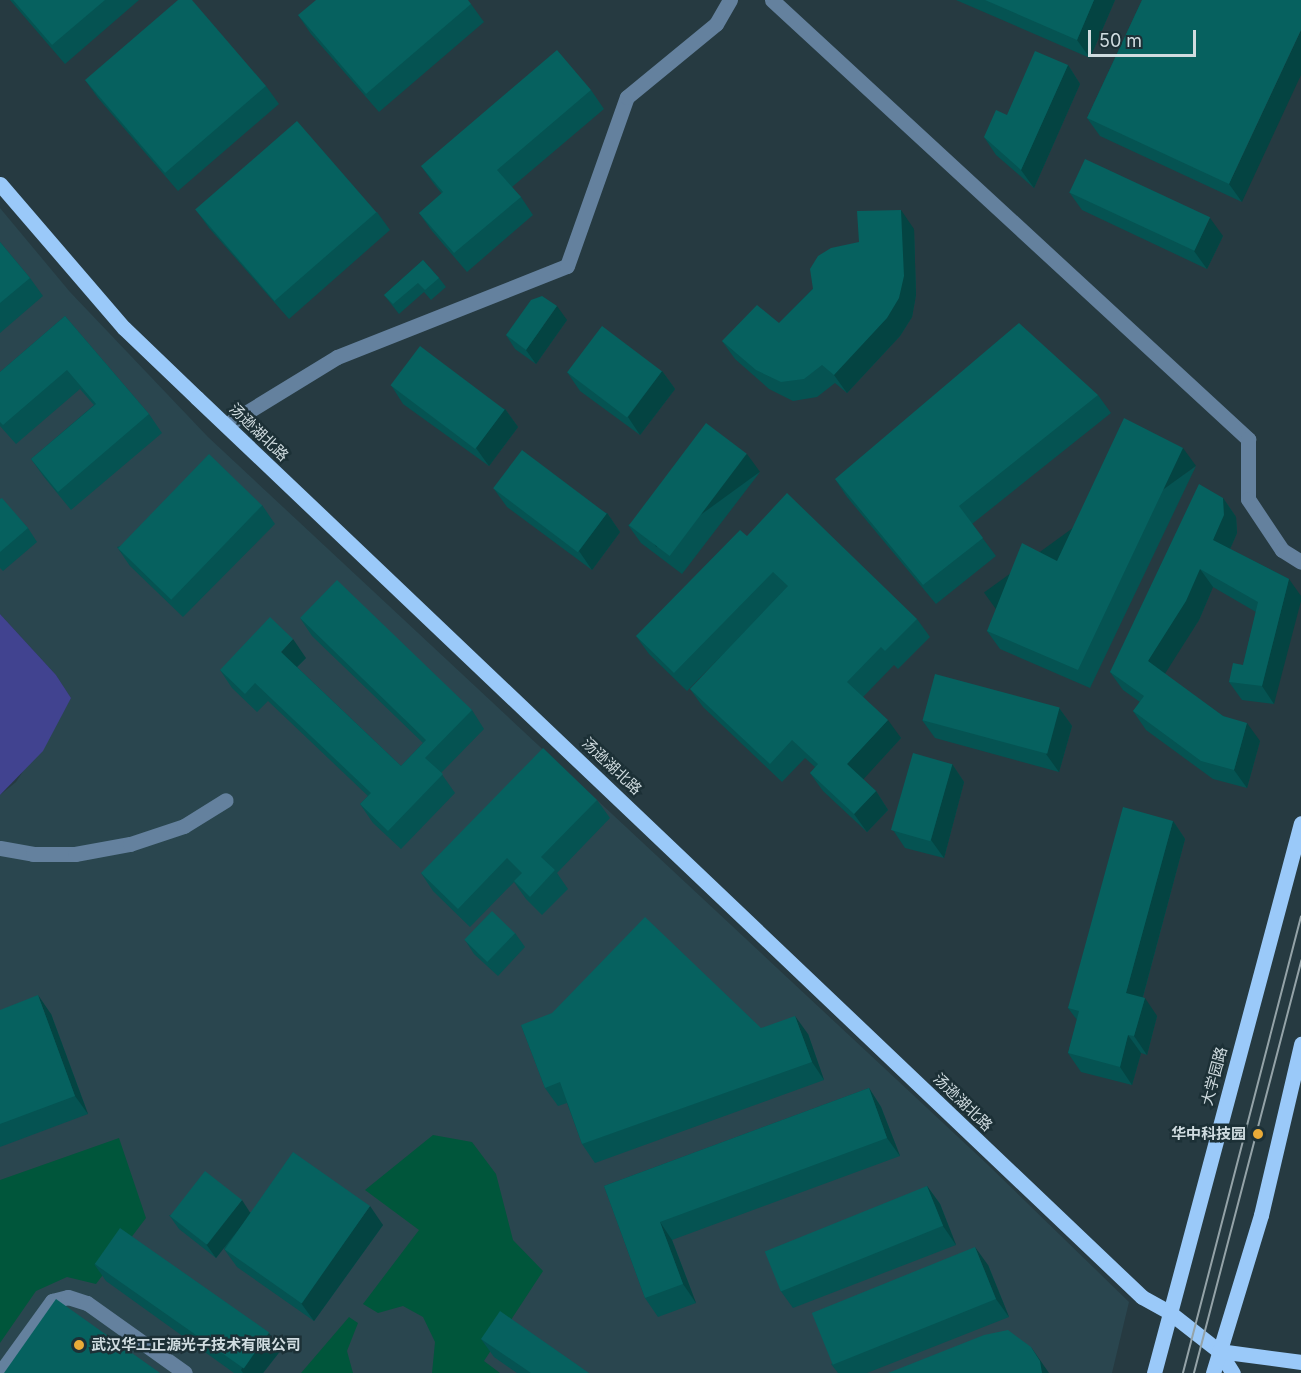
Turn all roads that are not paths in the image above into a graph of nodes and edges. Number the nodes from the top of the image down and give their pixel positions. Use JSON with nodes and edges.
{"nodes":[{"id":1,"x":730,"y":0,"type":"edge"},
{"id":2,"x":772,"y":0,"type":"edge"},
{"id":3,"x":0,"y":184,"type":"edge"},
{"id":4,"x":226,"y":425,"type":"junction"},
{"id":5,"x":1301,"y":562,"type":"edge"},
{"id":6,"x":226,"y":800,"type":"dead end"},
{"id":7,"x":1301,"y":824,"type":"edge"},
{"id":8,"x":0,"y":848,"type":"edge"},
{"id":9,"x":1301,"y":1044,"type":"edge"},
{"id":10,"x":1169,"y":1312,"type":"junction"},
{"id":11,"x":1219,"y":1351,"type":"junction"},
{"id":12,"x":1301,"y":1362,"type":"edge"},
{"id":13,"x":0,"y":1373,"type":"edge"},
{"id":14,"x":185,"y":1373,"type":"edge"},
{"id":15,"x":1154,"y":1373,"type":"edge"},
{"id":16,"x":1213,"y":1373,"type":"edge"},
{"id":17,"x":1233,"y":1373,"type":"edge"}],
"edges":[{"from":1,"to":4,"type":"street"},
{"from":2,"to":5,"type":"street"},
{"from":3,"to":4,"type":"main road","name":"汤逊湖北路"},
{"from":4,"to":10,"type":"main road","name":"汤逊湖北路"},
{"from":6,"to":8,"type":"street"},
{"from":7,"to":10,"type":"main road","name":"大学园路"},
{"from":9,"to":11,"type":"main road"},
{"from":10,"to":11,"type":"main road","name":"汤逊湖北路"},
{"from":10,"to":15,"type":"main road","name":"大学园路"},
{"from":11,"to":12,"type":"main road"},
{"from":11,"to":16,"type":"main road"},
{"from":11,"to":17,"type":"main road","name":"汤逊湖北路"},
{"from":13,"to":14,"type":"street"}]}
